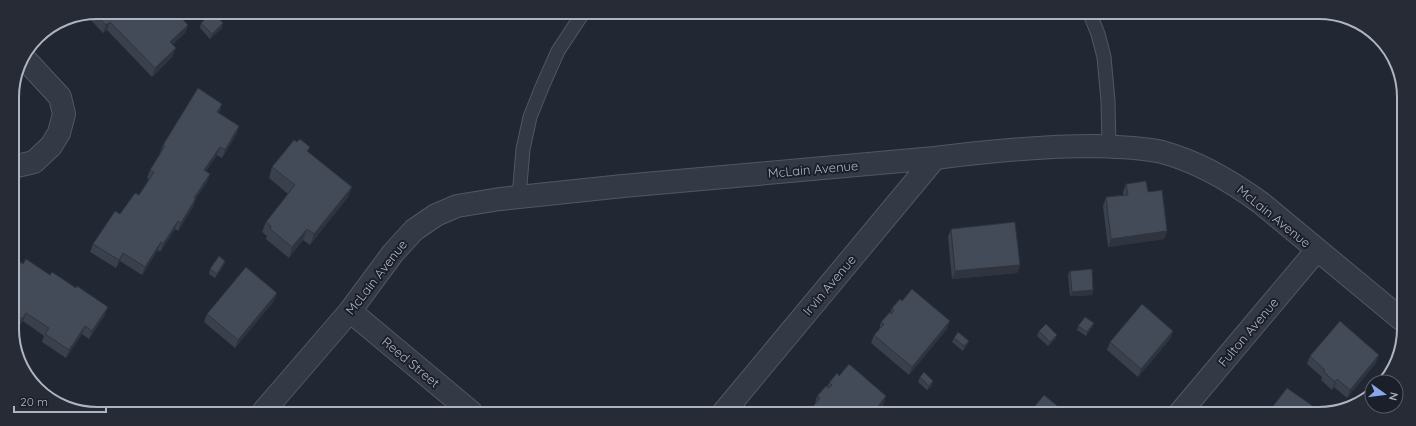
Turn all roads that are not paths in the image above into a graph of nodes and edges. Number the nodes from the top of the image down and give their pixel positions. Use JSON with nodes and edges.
{"nodes":[{"id":1,"x":579,"y":19,"type":"edge"},
{"id":2,"x":1092,"y":19,"type":"edge"},
{"id":3,"x":27,"y":62,"type":"edge"},
{"id":4,"x":1109,"y":146,"type":"junction"},
{"id":5,"x":935,"y":158,"type":"junction"},
{"id":6,"x":19,"y":166,"type":"edge"},
{"id":7,"x":519,"y":197,"type":"junction"},
{"id":8,"x":1317,"y":250,"type":"junction"},
{"id":9,"x":350,"y":311,"type":"junction"},
{"id":10,"x":1397,"y":316,"type":"edge"},
{"id":11,"x":268,"y":407,"type":"edge"},
{"id":12,"x":465,"y":407,"type":"edge"},
{"id":13,"x":728,"y":407,"type":"edge"},
{"id":14,"x":1185,"y":407,"type":"edge"}],
"edges":[{"from":1,"to":7,"type":"lane"},
{"from":2,"to":4,"type":"lane"},
{"from":3,"to":6,"type":"street"},
{"from":4,"to":5,"type":"street","name":"McLain Avenue"},
{"from":4,"to":8,"type":"street","name":"McLain Avenue"},
{"from":5,"to":7,"type":"street","name":"McLain Avenue"},
{"from":5,"to":13,"type":"street","name":"Irvin Avenue"},
{"from":7,"to":9,"type":"street","name":"McLain Avenue"},
{"from":8,"to":10,"type":"street","name":"McLain Avenue"},
{"from":8,"to":14,"type":"street","name":"Fulton Avenue"},
{"from":9,"to":11,"type":"street","name":"McLain Avenue"},
{"from":9,"to":12,"type":"street","name":"Reed Street"}]}
